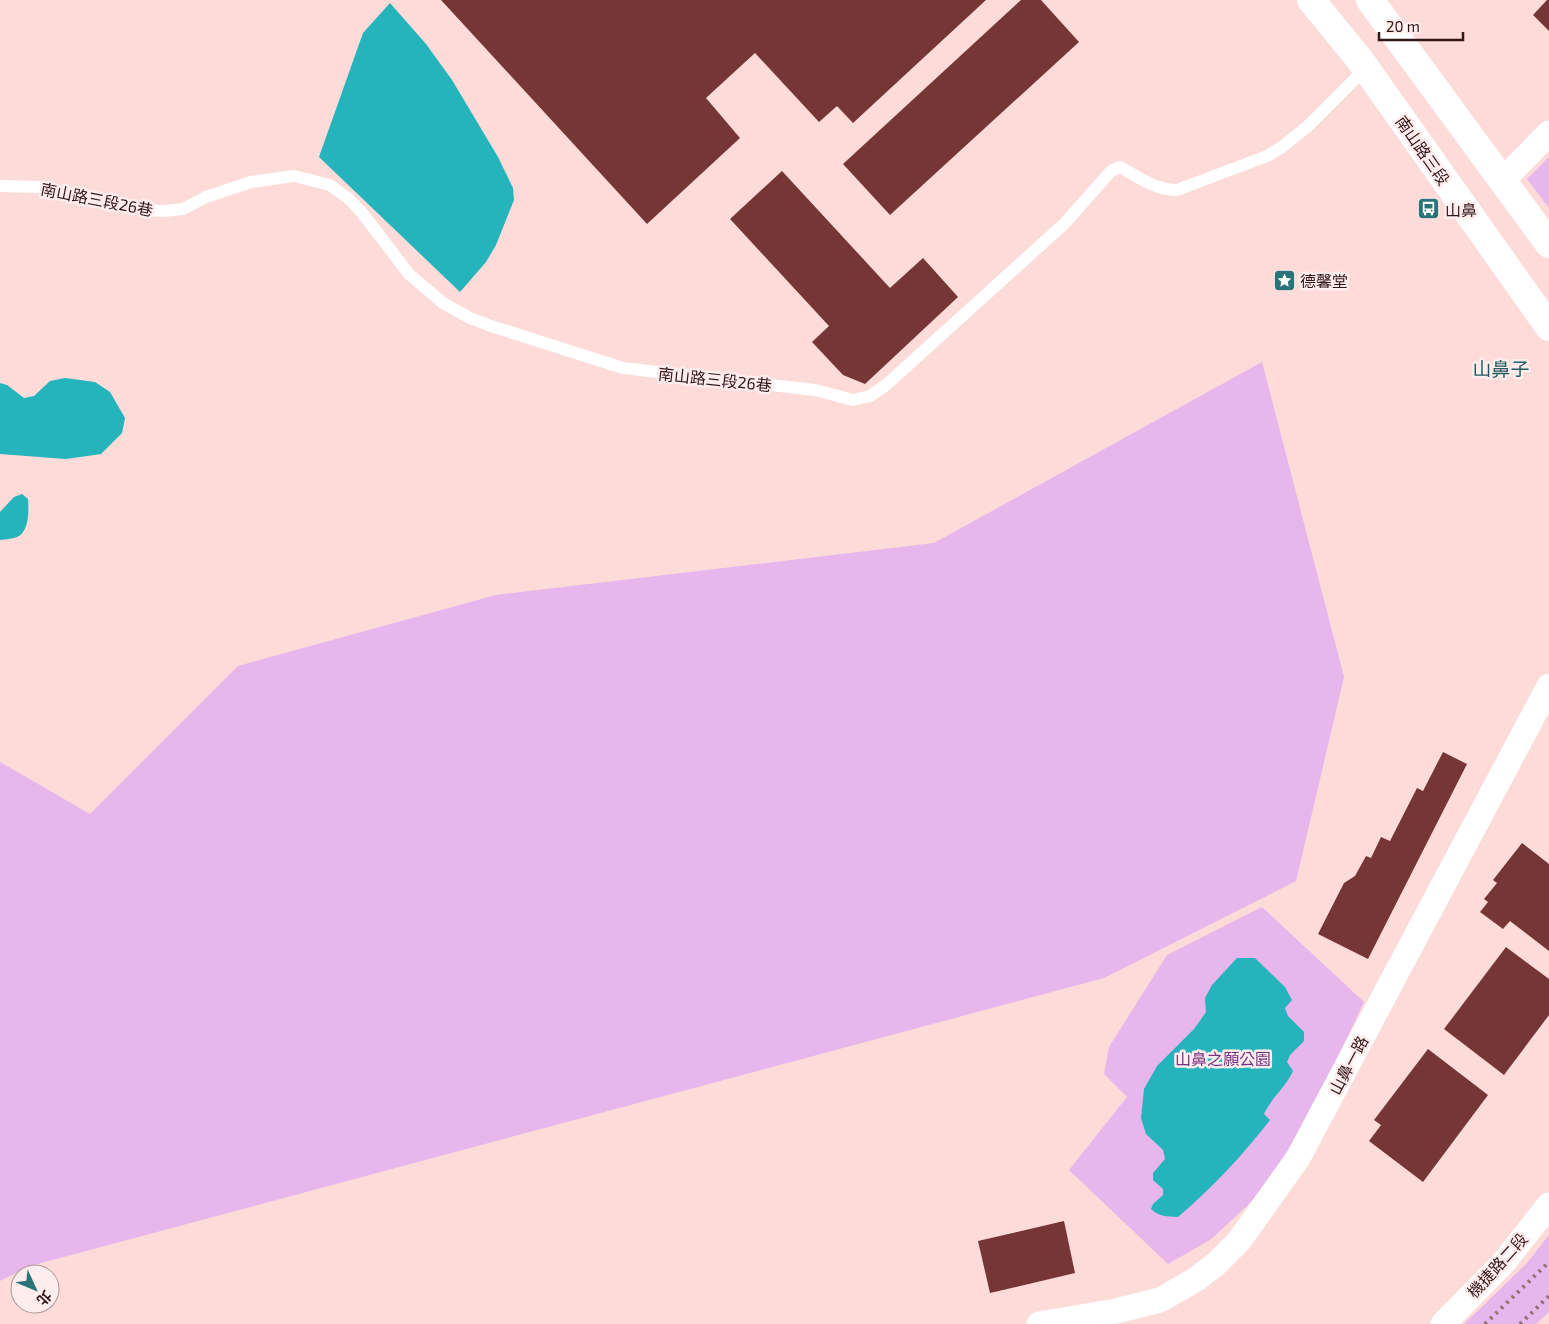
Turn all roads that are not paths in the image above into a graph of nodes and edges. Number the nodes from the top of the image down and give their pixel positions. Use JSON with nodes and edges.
{"nodes":[{"id":1,"x":1311,"y":0,"type":"edge"},
{"id":2,"x":1370,"y":0,"type":"edge"},
{"id":3,"x":1366,"y":68,"type":"junction"},
{"id":4,"x":1549,"y":133,"type":"edge"},
{"id":5,"x":1503,"y":180,"type":"junction"},
{"id":6,"x":0,"y":186,"type":"edge"},
{"id":7,"x":1549,"y":244,"type":"edge"},
{"id":8,"x":1549,"y":327,"type":"edge"},
{"id":9,"x":1549,"y":686,"type":"edge"},
{"id":10,"x":1549,"y":1204,"type":"edge"},
{"id":11,"x":1040,"y":1324,"type":"edge"},
{"id":12,"x":1443,"y":1324,"type":"edge"}],
"edges":[{"from":1,"to":3,"type":"street","name":"南山路三段"},
{"from":2,"to":5,"type":"street"},
{"from":3,"to":6,"type":"lane","name":"南山路三段26巷"},
{"from":3,"to":8,"type":"street","name":"南山路三段"},
{"from":4,"to":5,"type":"street"},
{"from":5,"to":7,"type":"street"},
{"from":9,"to":11,"type":"street","name":"山鼻一路"},
{"from":10,"to":12,"type":"street","name":"機捷路二段"}]}
